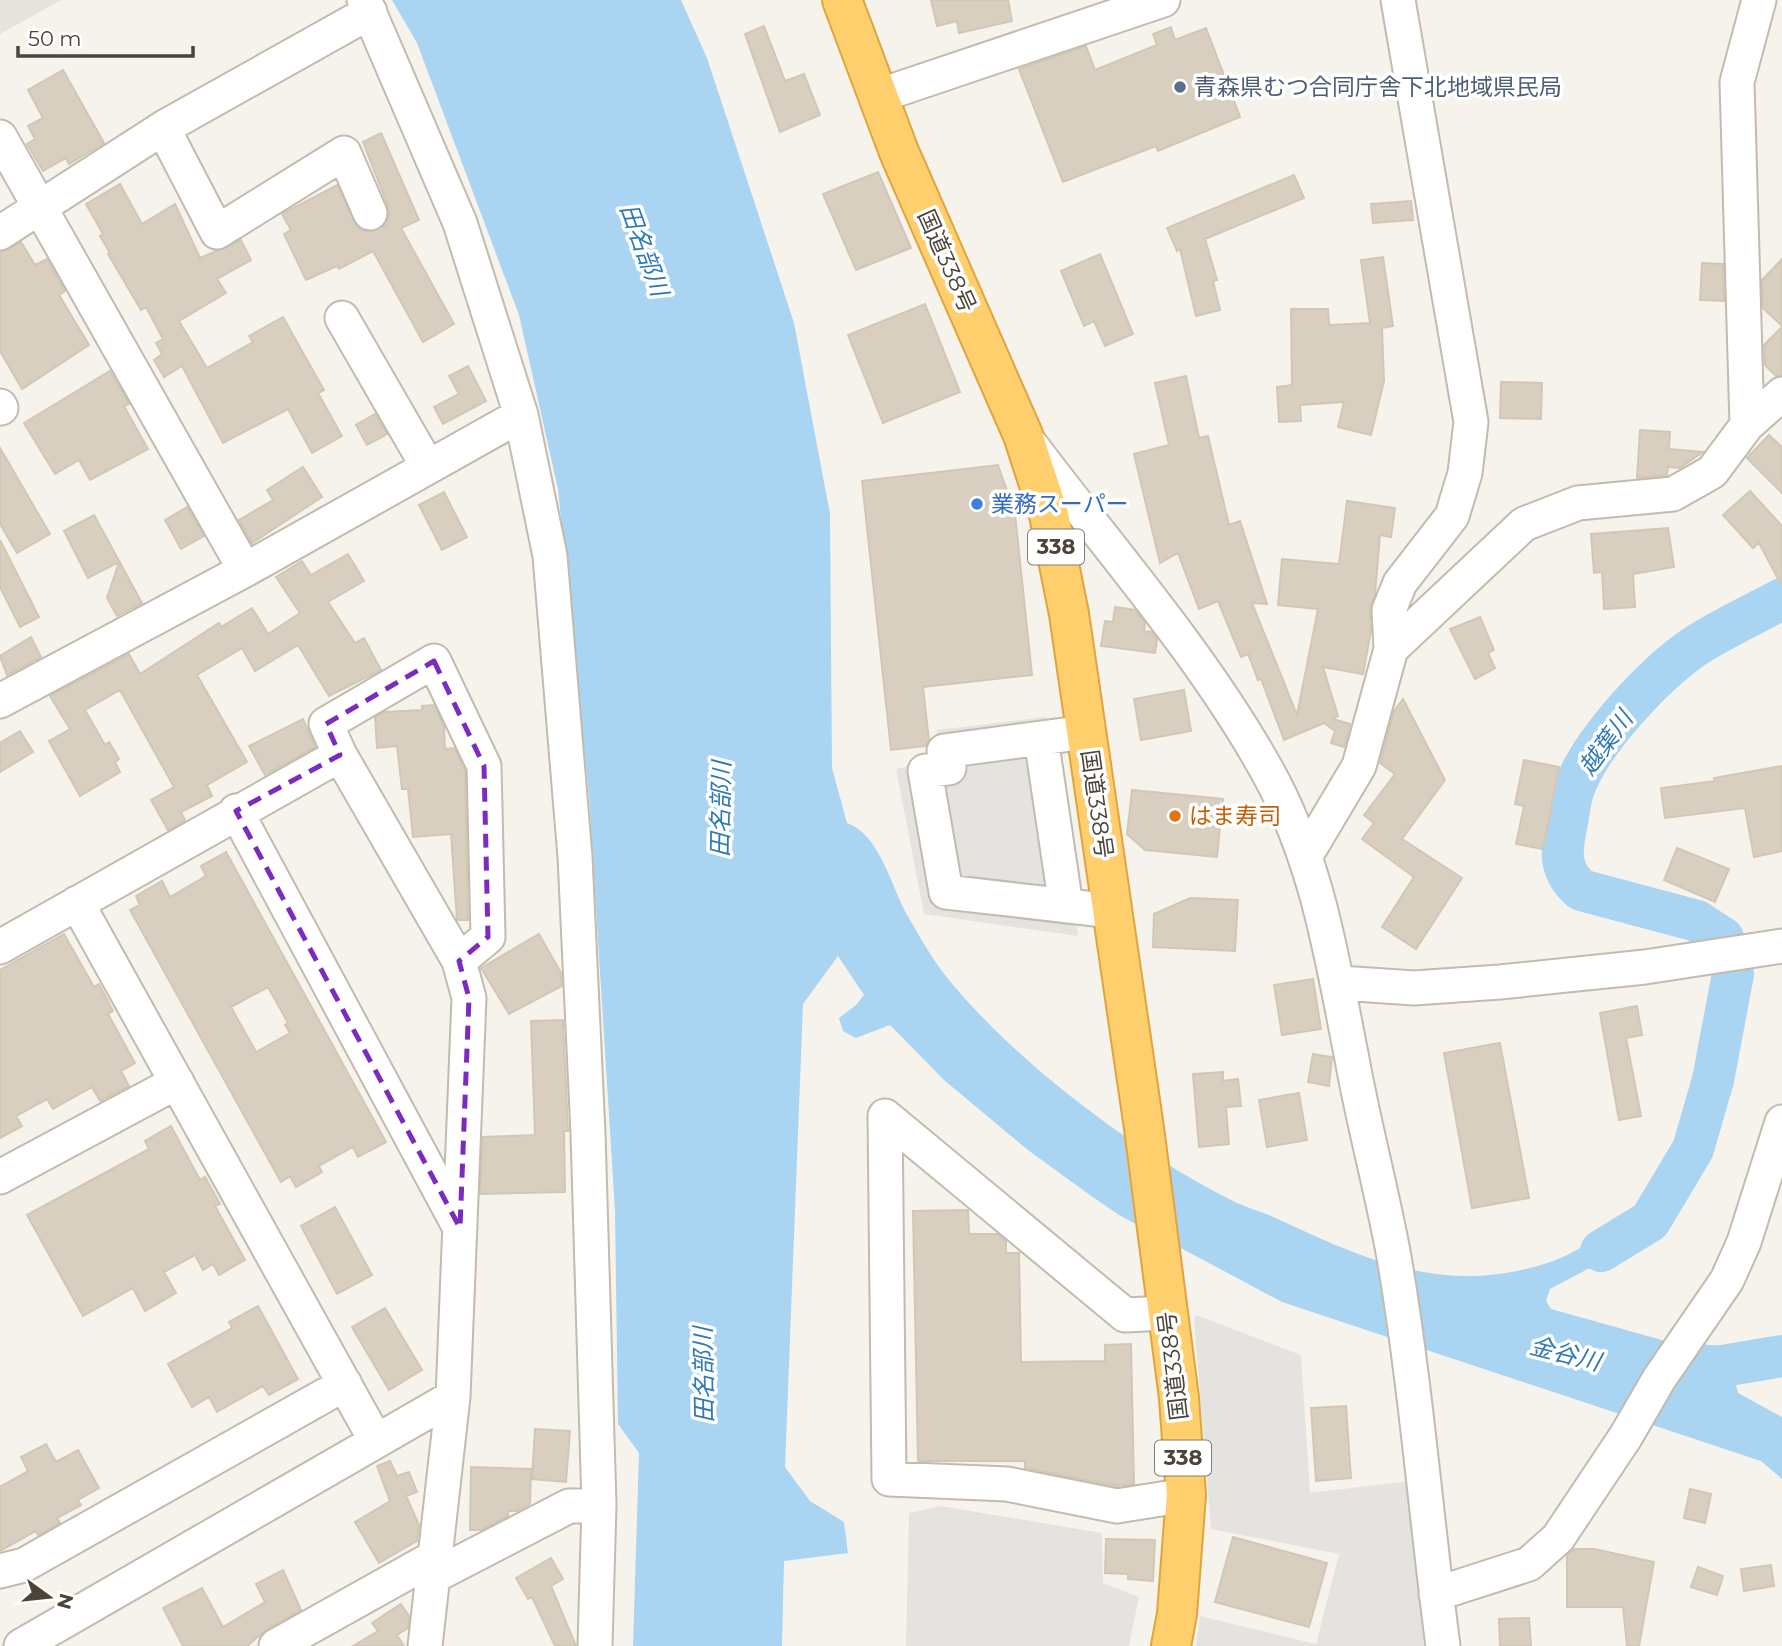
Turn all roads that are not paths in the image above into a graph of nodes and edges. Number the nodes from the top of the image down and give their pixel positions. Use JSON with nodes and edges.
{"nodes":[{"id":1,"x":842,"y":0,"type":"edge"},
{"id":2,"x":1163,"y":0,"type":"edge"},
{"id":3,"x":1398,"y":0,"type":"edge"},
{"id":4,"x":1759,"y":0,"type":"edge"},
{"id":5,"x":367,"y":6,"type":"edge"},
{"id":6,"x":878,"y":96,"type":"junction"},
{"id":7,"x":163,"y":128,"type":"junction"},
{"id":8,"x":0,"y":137,"type":"edge"},
{"id":9,"x":40,"y":209,"type":"junction"},
{"id":10,"x":370,"y":213,"type":"dead end"},
{"id":11,"x":0,"y":233,"type":"edge"},
{"id":12,"x":342,"y":318,"type":"dead end"},
{"id":13,"x":1782,"y":394,"type":"edge"},
{"id":14,"x":520,"y":415,"type":"junction"},
{"id":15,"x":1746,"y":425,"type":"junction"},
{"id":16,"x":1023,"y":435,"type":"junction"},
{"id":17,"x":428,"y":467,"type":"junction"},
{"id":18,"x":245,"y":570,"type":"junction"},
{"id":19,"x":1391,"y":649,"type":"junction"},
{"id":20,"x":0,"y":701,"type":"edge"},
{"id":21,"x":1086,"y":732,"type":"junction"},
{"id":22,"x":1041,"y":738,"type":"junction"},
{"id":23,"x":340,"y":755,"type":"junction"},
{"id":24,"x":236,"y":811,"type":"junction"},
{"id":25,"x":1306,"y":855,"type":"junction"},
{"id":26,"x":77,"y":903,"type":"junction"},
{"id":27,"x":1066,"y":906,"type":"junction"},
{"id":28,"x":1112,"y":911,"type":"junction"},
{"id":29,"x":1782,"y":946,"type":"edge"},
{"id":30,"x":0,"y":947,"type":"edge"},
{"id":31,"x":458,"y":961,"type":"junction"},
{"id":32,"x":1340,"y":983,"type":"junction"},
{"id":33,"x":177,"y":1083,"type":"junction"},
{"id":34,"x":1782,"y":1122,"type":"edge"},
{"id":35,"x":0,"y":1177,"type":"edge"},
{"id":36,"x":460,"y":1228,"type":"junction"},
{"id":37,"x":1167,"y":1313,"type":"junction"},
{"id":38,"x":345,"y":1384,"type":"junction"},
{"id":39,"x":453,"y":1397,"type":"junction"},
{"id":40,"x":376,"y":1441,"type":"junction"},
{"id":41,"x":1186,"y":1495,"type":"junction"},
{"id":42,"x":599,"y":1505,"type":"junction"},
{"id":43,"x":434,"y":1567,"type":"junction"},
{"id":44,"x":0,"y":1571,"type":"edge"},
{"id":45,"x":1436,"y":1594,"type":"junction"},
{"id":46,"x":21,"y":1646,"type":"edge"},
{"id":47,"x":276,"y":1646,"type":"edge"},
{"id":48,"x":425,"y":1646,"type":"edge"},
{"id":49,"x":596,"y":1646,"type":"edge"},
{"id":50,"x":1171,"y":1646,"type":"edge"},
{"id":51,"x":1443,"y":1646,"type":"edge"}],
"edges":[{"from":1,"to":6,"type":"highway","name":"国道338号","number":"338"},
{"from":2,"to":6,"type":"street"},
{"from":3,"to":19,"type":"street"},
{"from":4,"to":15,"type":"street"},
{"from":5,"to":7,"type":"street"},
{"from":5,"to":14,"type":"street"},
{"from":6,"to":16,"type":"highway","name":"国道338号","number":"338"},
{"from":7,"to":9,"type":"street"},
{"from":7,"to":10,"type":"street"},
{"from":8,"to":9,"type":"street"},
{"from":9,"to":11,"type":"street"},
{"from":9,"to":18,"type":"street"},
{"from":12,"to":17,"type":"street"},
{"from":13,"to":15,"type":"street"},
{"from":14,"to":17,"type":"street"},
{"from":14,"to":42,"type":"street"},
{"from":15,"to":19,"type":"street"},
{"from":16,"to":21,"type":"highway","name":"国道338号","number":"338"},
{"from":16,"to":25,"type":"street"},
{"from":17,"to":18,"type":"street"},
{"from":18,"to":20,"type":"street"},
{"from":19,"to":25,"type":"street"},
{"from":21,"to":22,"type":"street"},
{"from":21,"to":28,"type":"highway","name":"国道338号","number":"338"},
{"from":22,"to":27,"type":"street"},
{"from":22,"to":27,"type":"street"},
{"from":23,"to":24,"type":"street"},
{"from":23,"to":31,"type":"street"},
{"from":23,"to":31,"type":"street"},
{"from":24,"to":26,"type":"street"},
{"from":24,"to":36,"type":"street"},
{"from":25,"to":32,"type":"street"},
{"from":26,"to":30,"type":"street"},
{"from":26,"to":33,"type":"street"},
{"from":27,"to":28,"type":"street"},
{"from":28,"to":37,"type":"highway","name":"国道338号","number":"338"},
{"from":29,"to":32,"type":"street"},
{"from":31,"to":36,"type":"street"},
{"from":32,"to":45,"type":"street"},
{"from":33,"to":35,"type":"street"},
{"from":33,"to":38,"type":"street"},
{"from":34,"to":45,"type":"street"},
{"from":36,"to":39,"type":"street"},
{"from":37,"to":41,"type":"highway","name":"国道338号","number":"338"},
{"from":37,"to":41,"type":"street"},
{"from":38,"to":40,"type":"street"},
{"from":38,"to":44,"type":"street"},
{"from":39,"to":40,"type":"street"},
{"from":39,"to":43,"type":"street"},
{"from":40,"to":46,"type":"street"},
{"from":41,"to":50,"type":"highway","name":"国道338号","number":"338"},
{"from":42,"to":43,"type":"street"},
{"from":42,"to":49,"type":"street"},
{"from":43,"to":47,"type":"street"},
{"from":43,"to":48,"type":"street"},
{"from":45,"to":51,"type":"street"}]}
